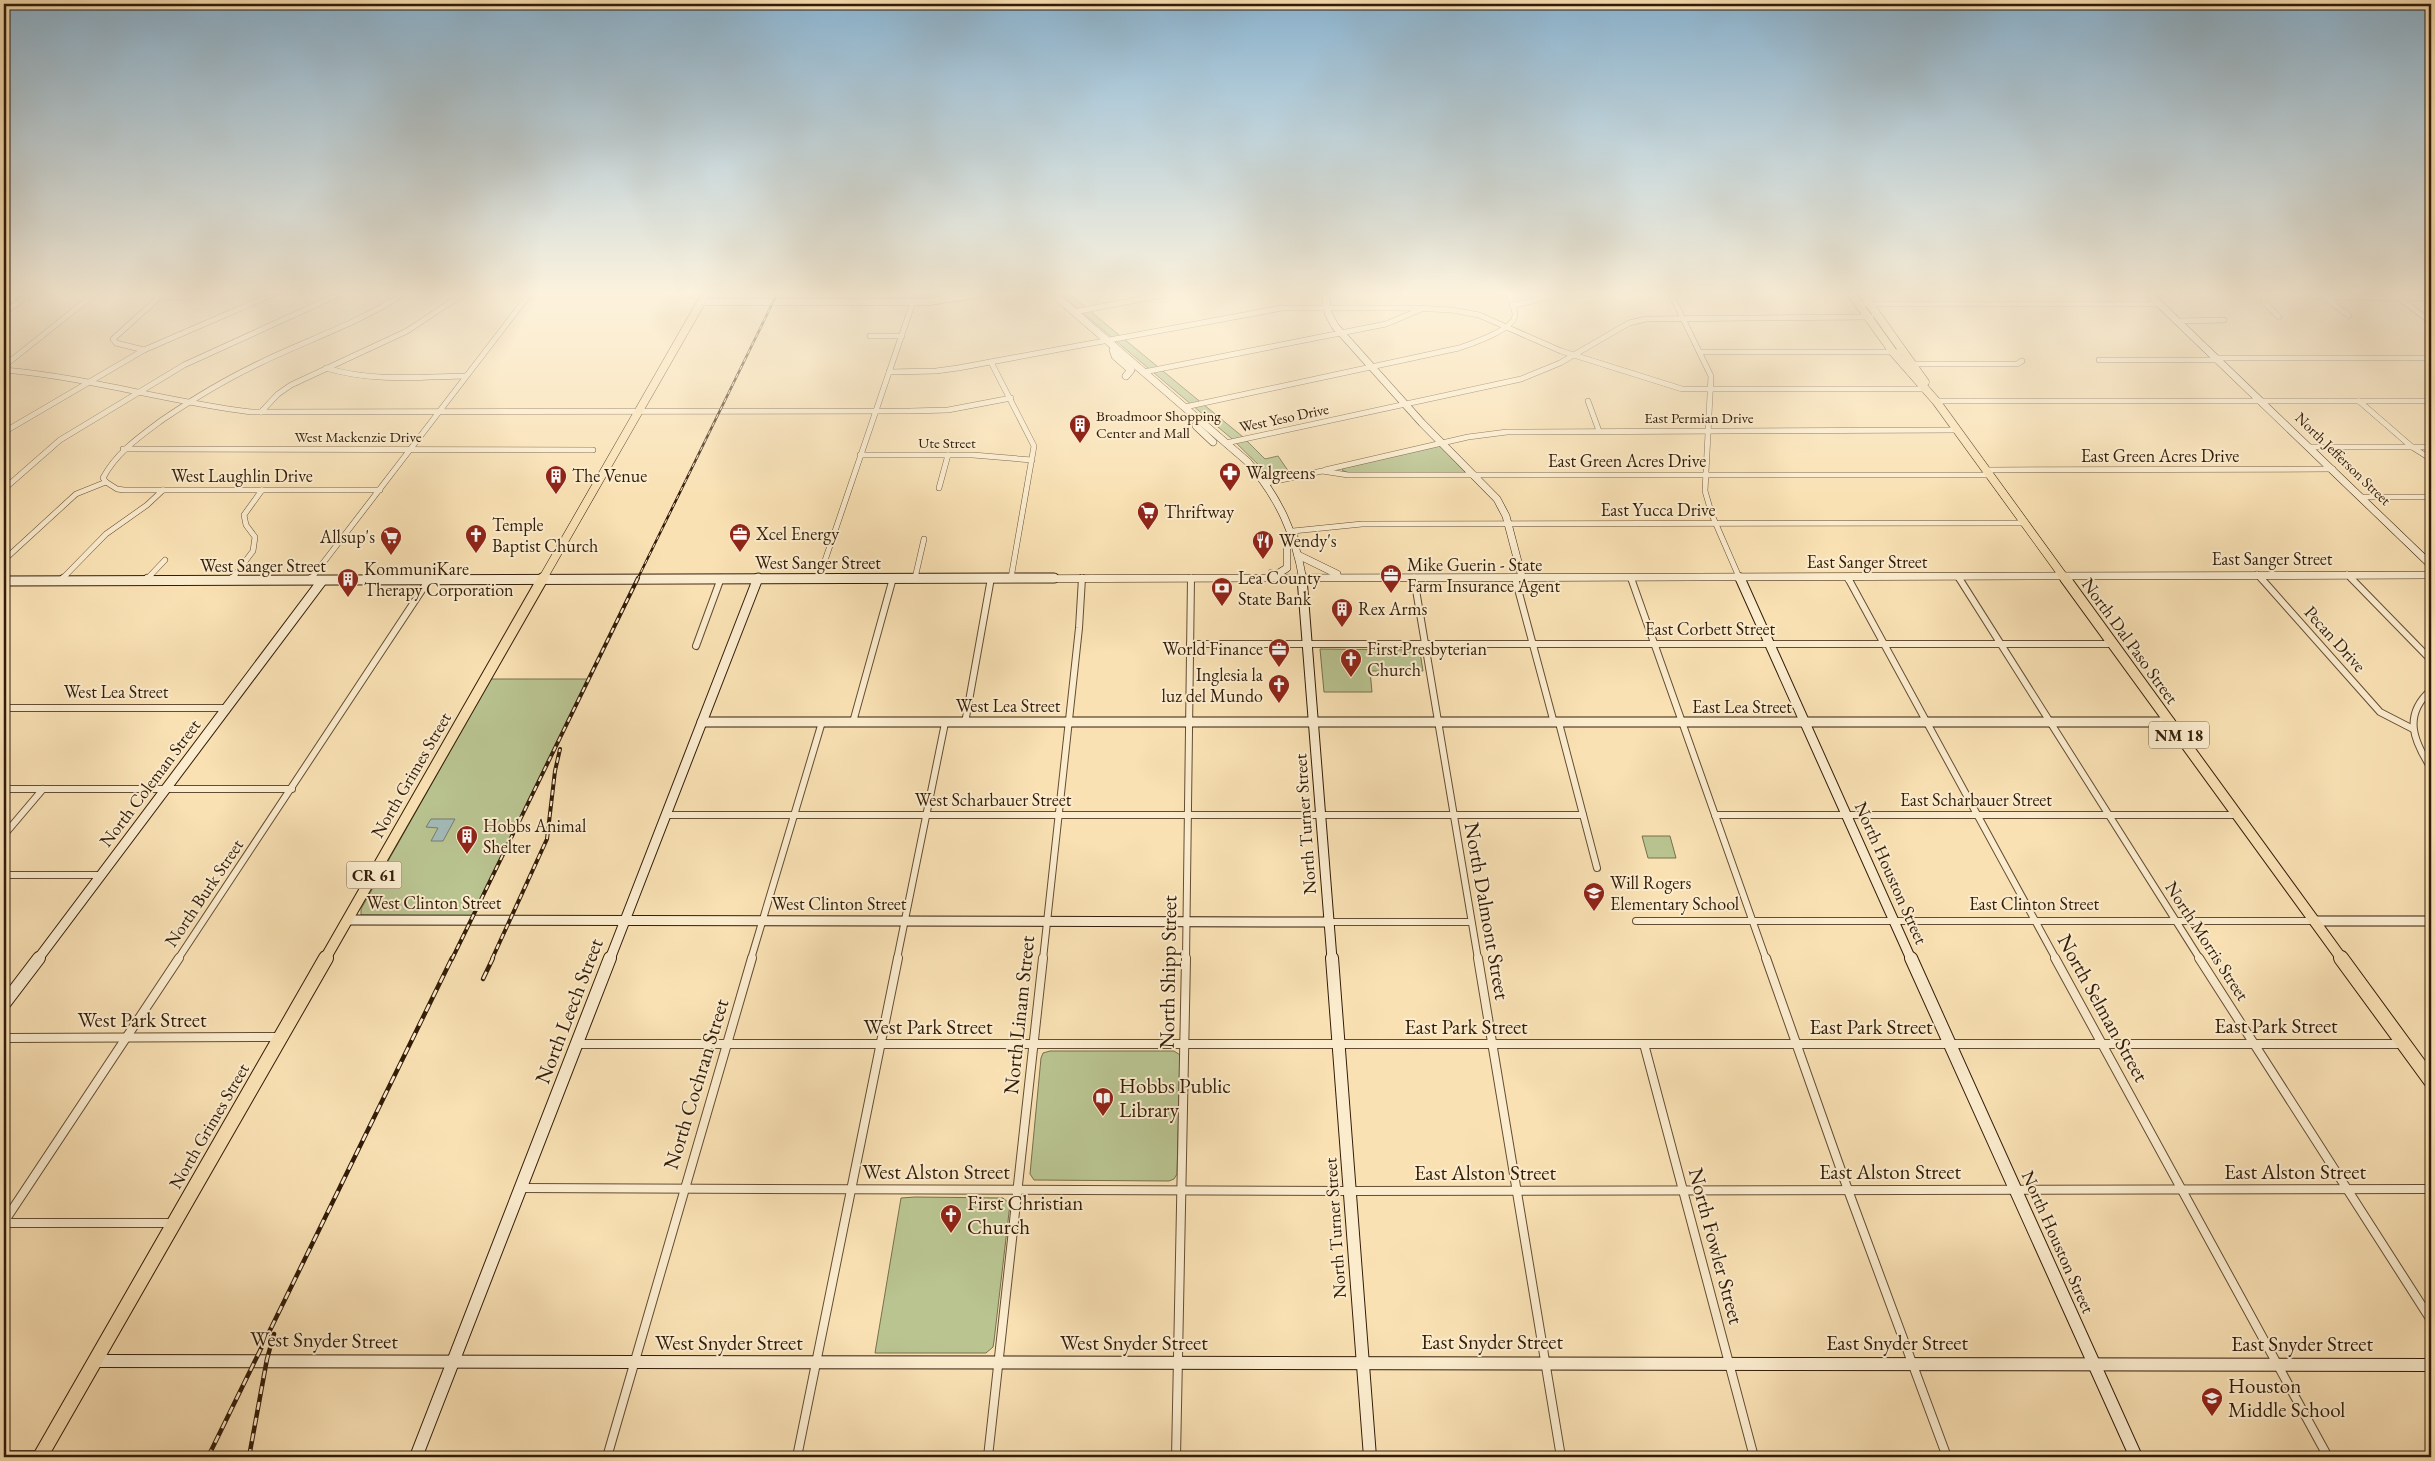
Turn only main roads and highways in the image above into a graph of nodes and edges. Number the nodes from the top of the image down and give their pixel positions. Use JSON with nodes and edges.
{"nodes":[{"id":1,"x":668,"y":360,"type":"edge"},
{"id":2,"x":1899,"y":360,"type":"edge"},
{"id":3,"x":1910,"y":360,"type":"edge"},
{"id":4,"x":1927,"y":389,"type":"junction"},
{"id":5,"x":2431,"y":1081,"type":"edge"},
{"id":6,"x":40,"y":1456,"type":"edge"}],
"edges":[{"from":1,"to":6,"type":"main road","name":"North Grimes Street","number":"CR 61"},
{"from":2,"to":4,"type":"main road","name":"North Dal Paso Street","number":"NM 18"},
{"from":3,"to":4,"type":"main road","name":"North Dal Paso Street","number":"NM 18"},
{"from":4,"to":5,"type":"main road","name":"North Dal Paso Street","number":"NM 18"}]}
